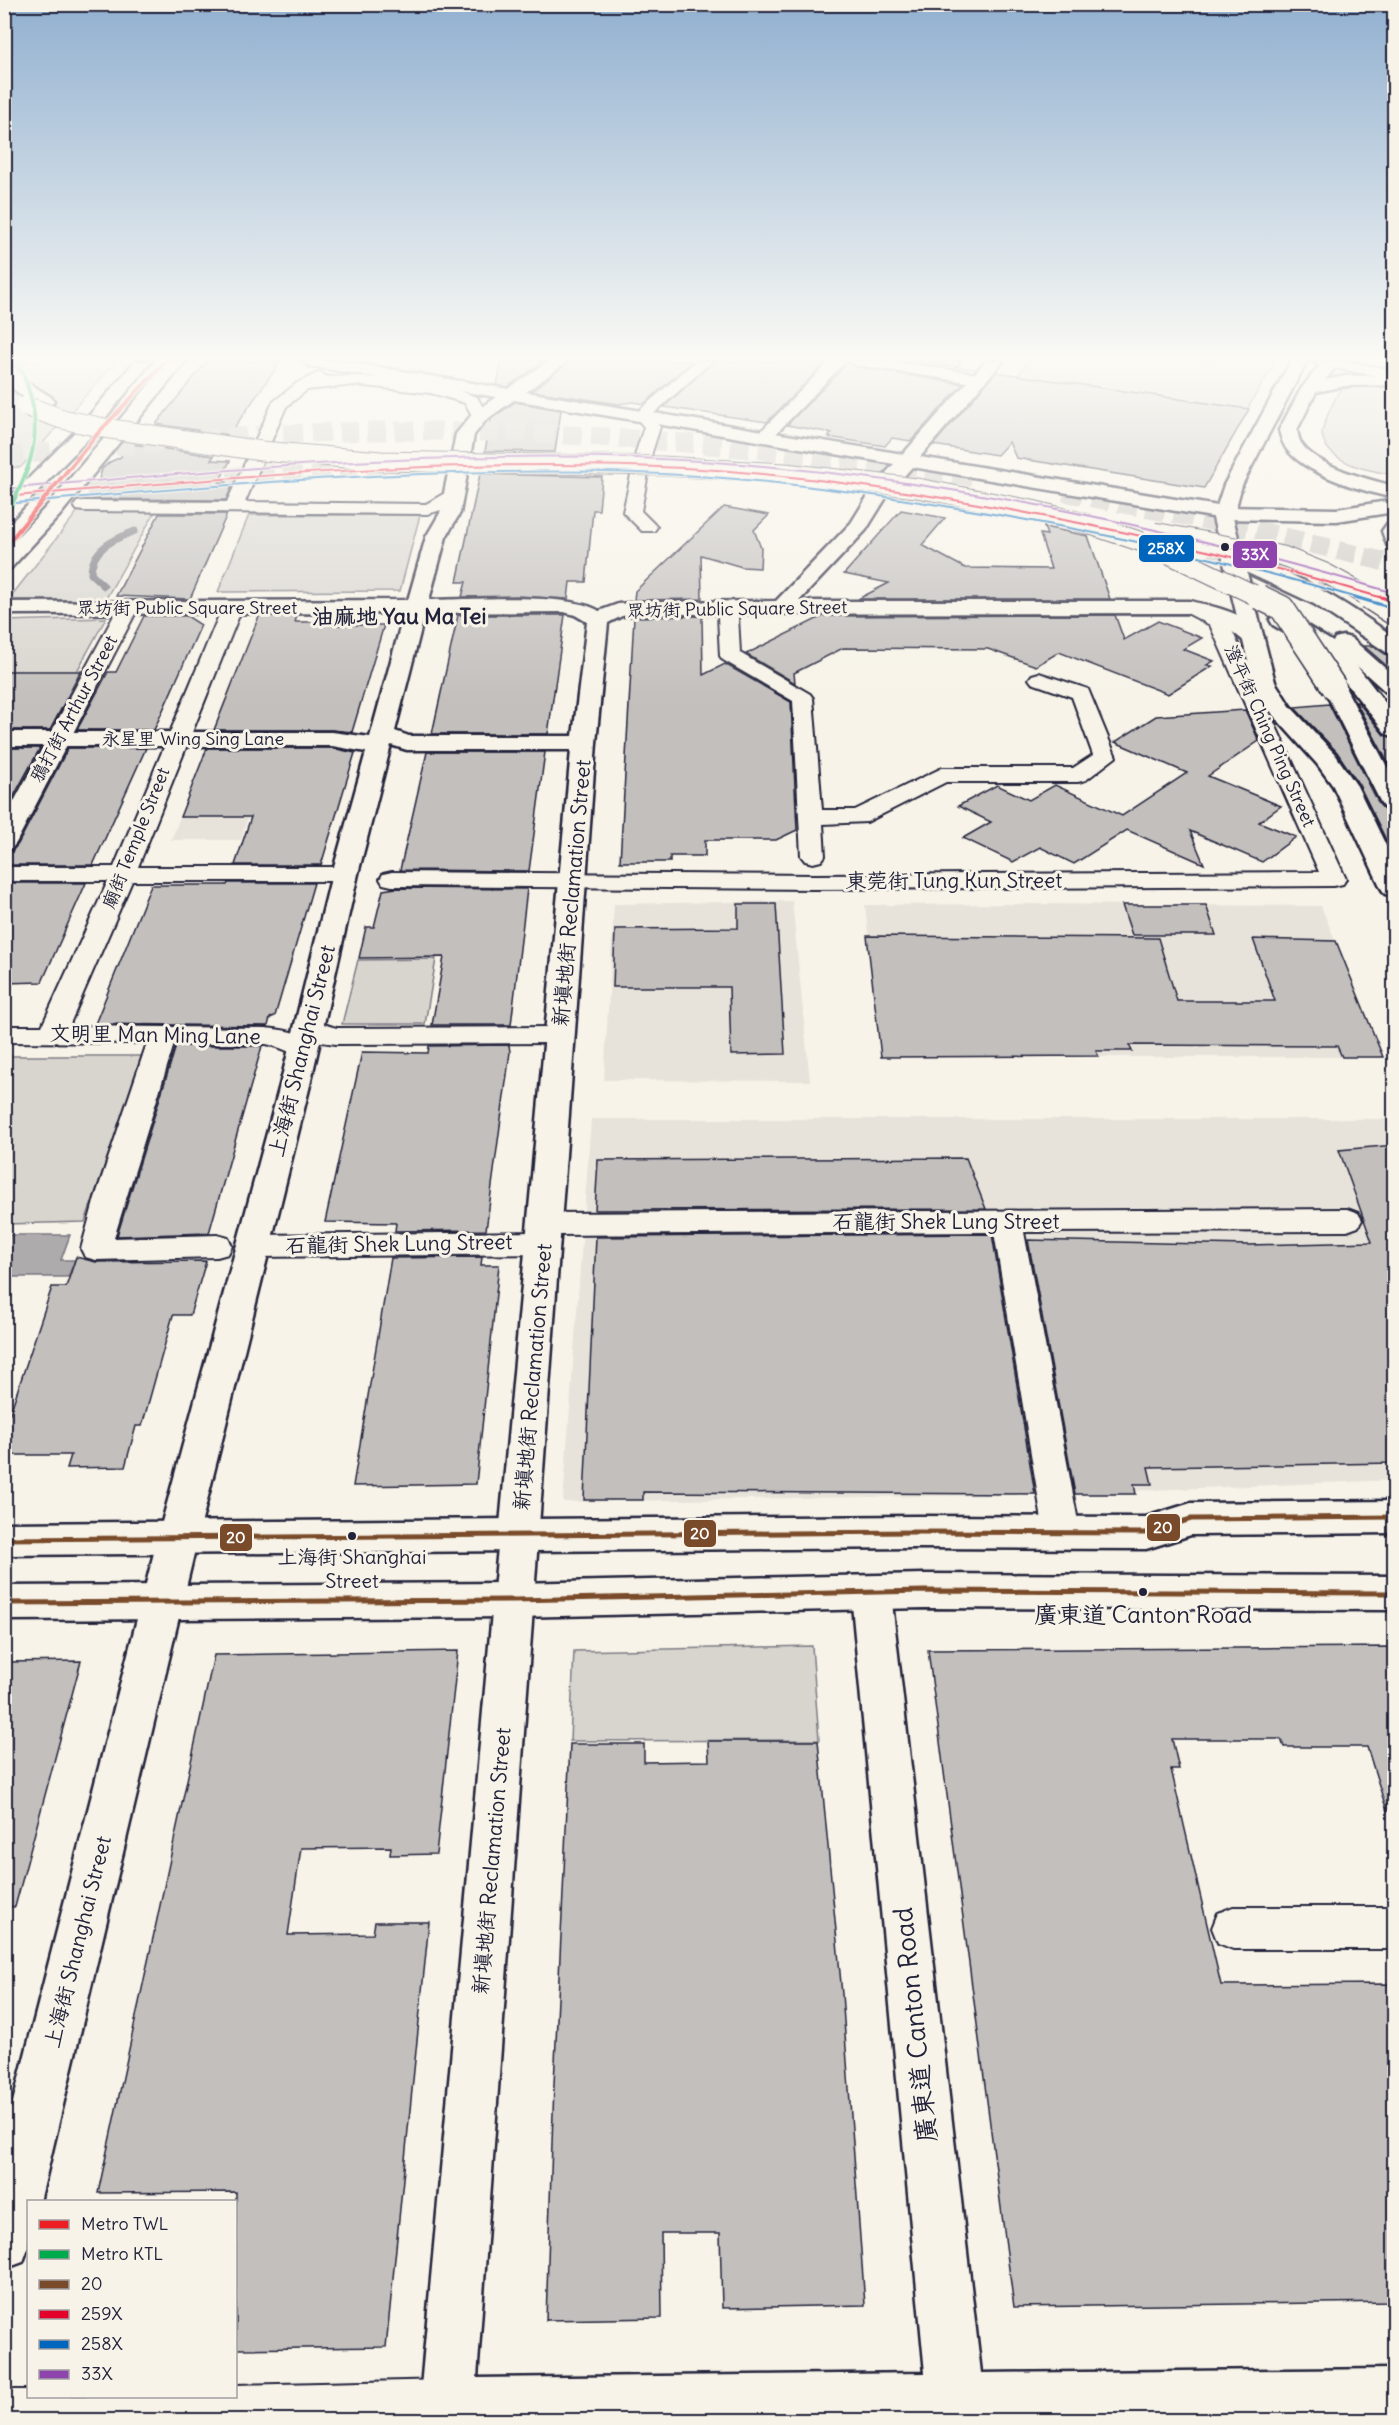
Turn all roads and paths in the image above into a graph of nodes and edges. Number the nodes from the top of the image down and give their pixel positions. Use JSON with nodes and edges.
{"nodes":[{"id":1,"x":43,"y":474,"type":"edge"},
{"id":2,"x":84,"y":474,"type":"edge"},
{"id":3,"x":248,"y":474,"type":"edge"},
{"id":4,"x":456,"y":474,"type":"edge"},
{"id":5,"x":640,"y":474,"type":"edge"},
{"id":6,"x":807,"y":474,"type":"edge"},
{"id":7,"x":854,"y":474,"type":"edge"},
{"id":8,"x":895,"y":474,"type":"edge"},
{"id":9,"x":992,"y":474,"type":"tunnel mouth"},
{"id":10,"x":1239,"y":474,"type":"edge"},
{"id":11,"x":1344,"y":474,"type":"edge"},
{"id":12,"x":1395,"y":492,"type":"edge"},
{"id":13,"x":451,"y":496,"type":"junction"},
{"id":14,"x":83,"y":506,"type":"dead end"},
{"id":15,"x":1395,"y":506,"type":"edge"},
{"id":16,"x":239,"y":508,"type":"junction"},
{"id":17,"x":1224,"y":513,"type":"junction"},
{"id":18,"x":4,"y":515,"type":"edge"},
{"id":19,"x":1122,"y":526,"type":"junction"},
{"id":20,"x":648,"y":527,"type":"dead end"},
{"id":21,"x":1395,"y":528,"type":"edge"},
{"id":22,"x":1395,"y":541,"type":"edge"},
{"id":23,"x":4,"y":564,"type":"edge"},
{"id":24,"x":1242,"y":596,"type":"junction"},
{"id":25,"x":418,"y":606,"type":"junction"},
{"id":26,"x":783,"y":607,"type":"junction"},
{"id":27,"x":1190,"y":607,"type":"junction"},
{"id":28,"x":4,"y":608,"type":"edge"},
{"id":29,"x":128,"y":608,"type":"junction"},
{"id":30,"x":1282,"y":608,"type":"junction"},
{"id":31,"x":232,"y":609,"type":"junction"},
{"id":32,"x":1395,"y":613,"type":"edge"},
{"id":33,"x":728,"y":616,"type":"dead end"},
{"id":34,"x":598,"y":621,"type":"junction"},
{"id":35,"x":1255,"y":642,"type":"junction"},
{"id":36,"x":1395,"y":646,"type":"edge"},
{"id":37,"x":1238,"y":666,"type":"junction"},
{"id":38,"x":1039,"y":678,"type":"dead end"},
{"id":39,"x":1395,"y":687,"type":"edge"},
{"id":40,"x":1395,"y":729,"type":"edge"},
{"id":41,"x":4,"y":739,"type":"edge"},
{"id":42,"x":58,"y":739,"type":"junction"},
{"id":43,"x":177,"y":739,"type":"junction"},
{"id":44,"x":382,"y":742,"type":"junction"},
{"id":45,"x":584,"y":743,"type":"junction"},
{"id":46,"x":1395,"y":803,"type":"edge"},
{"id":47,"x":811,"y":817,"type":"junction"},
{"id":48,"x":4,"y":843,"type":"edge"},
{"id":49,"x":813,"y":856,"type":"dead end"},
{"id":50,"x":4,"y":874,"type":"edge"},
{"id":51,"x":123,"y":874,"type":"junction"},
{"id":52,"x":345,"y":874,"type":"junction"},
{"id":53,"x":392,"y":879,"type":"dead end"},
{"id":54,"x":1334,"y":879,"type":"joint"},
{"id":55,"x":573,"y":880,"type":"junction"},
{"id":56,"x":1395,"y":888,"type":"edge"},
{"id":57,"x":4,"y":1034,"type":"edge"},
{"id":58,"x":52,"y":1034,"type":"junction"},
{"id":59,"x":561,"y":1035,"type":"junction"},
{"id":60,"x":163,"y":1036,"type":"junction"},
{"id":61,"x":305,"y":1037,"type":"junction"},
{"id":62,"x":1347,"y":1220,"type":"dead end"},
{"id":63,"x":1007,"y":1222,"type":"junction"},
{"id":64,"x":544,"y":1234,"type":"junction"},
{"id":65,"x":217,"y":1246,"type":"dead end"},
{"id":66,"x":255,"y":1246,"type":"junction"},
{"id":67,"x":1395,"y":1517,"type":"edge"},
{"id":68,"x":1062,"y":1532,"type":"junction"},
{"id":69,"x":520,"y":1536,"type":"junction"},
{"id":70,"x":178,"y":1538,"type":"junction"},
{"id":71,"x":4,"y":1539,"type":"edge"},
{"id":72,"x":1395,"y":1593,"type":"edge"},
{"id":73,"x":871,"y":1594,"type":"junction"},
{"id":74,"x":515,"y":1600,"type":"junction"},
{"id":75,"x":4,"y":1603,"type":"edge"},
{"id":76,"x":162,"y":1603,"type":"junction"},
{"id":77,"x":1233,"y":1928,"type":"dead end"},
{"id":78,"x":1395,"y":1928,"type":"edge"},
{"id":79,"x":4,"y":2243,"type":"edge"},
{"id":80,"x":1395,"y":2397,"type":"edge"},
{"id":81,"x":957,"y":2411,"type":"edge"},
{"id":82,"x":447,"y":2413,"type":"edge"},
{"id":83,"x":4,"y":2416,"type":"edge"}],
"edges":[{"from":1,"to":18,"type":"main road"},
{"from":2,"to":23,"type":"main road"},
{"from":3,"to":16,"type":"street"},
{"from":4,"to":13,"type":"main road","name":"上海街 Shanghai Street"},
{"from":5,"to":20,"type":"street"},
{"from":6,"to":30,"type":"main road","bridge":true},
{"from":7,"to":19,"type":"main road"},
{"from":8,"to":26,"type":"main road"},
{"from":9,"to":17,"type":"main road"},
{"from":10,"to":17,"type":"main road"},
{"from":11,"to":12,"type":"main road"},
{"from":13,"to":16,"type":"street"},
{"from":13,"to":25,"type":"main road","name":"上海街 Shanghai Street"},
{"from":14,"to":16,"type":"street"},
{"from":15,"to":17,"type":"main road"},
{"from":17,"to":24,"type":"main road"},
{"from":19,"to":32,"type":"main road","bridge":true},
{"from":19,"to":36,"type":"main road","bridge":true},
{"from":21,"to":22,"type":"main road"},
{"from":24,"to":35,"type":"main road"},
{"from":24,"to":40,"type":"main road"},
{"from":25,"to":31,"type":"main road","name":"眾坊街 Public Square Street"},
{"from":25,"to":34,"type":"main road","name":"眾坊街 Public Square Street"},
{"from":25,"to":44,"type":"main road","name":"上海街 Shanghai Street"},
{"from":26,"to":27,"type":"main road","name":"眾坊街 Public Square Street"},
{"from":26,"to":34,"type":"main road","name":"眾坊街 Public Square Street"},
{"from":27,"to":35,"type":"main road","name":"眾坊街 Public Square Street"},
{"from":27,"to":37,"type":"street","name":"澄平街 Ching Ping Street"},
{"from":28,"to":29,"type":"main road","name":"眾坊街 Public Square Street"},
{"from":29,"to":31,"type":"main road","name":"眾坊街 Public Square Street"},
{"from":29,"to":42,"type":"street","name":"鴉打街 Arthur Street"},
{"from":30,"to":39,"type":"main road"},
{"from":30,"to":46,"type":"main road","bridge":true},
{"from":31,"to":43,"type":"street","name":"廟街 Temple Street"},
{"from":33,"to":47,"type":"street"},
{"from":34,"to":45,"type":"main road","name":"新填地街 Reclamation Street"},
{"from":35,"to":37,"type":"main road"},
{"from":35,"to":56,"type":"main road"},
{"from":37,"to":54,"type":"street","name":"澄平街 Ching Ping Street"},
{"from":38,"to":47,"type":"street"},
{"from":41,"to":42,"type":"main road","name":"永星里 Wing Sing Lane"},
{"from":42,"to":43,"type":"main road","name":"永星里 Wing Sing Lane"},
{"from":42,"to":48,"type":"street","name":"鴉打街 Arthur Street"},
{"from":43,"to":44,"type":"main road","name":"永星里 Wing Sing Lane"},
{"from":43,"to":51,"type":"street","name":"廟街 Temple Street"},
{"from":44,"to":45,"type":"main road","name":"永星里 Wing Sing Lane"},
{"from":44,"to":52,"type":"main road","name":"上海街 Shanghai Street"},
{"from":45,"to":55,"type":"main road","name":"新填地街 Reclamation Street"},
{"from":47,"to":49,"type":"street"},
{"from":50,"to":51,"type":"street"},
{"from":51,"to":52,"type":"street"},
{"from":51,"to":58,"type":"street","name":"廟街 Temple Street"},
{"from":52,"to":61,"type":"main road","name":"上海街 Shanghai Street"},
{"from":53,"to":55,"type":"street","name":"東莞街 Tung Kun Street"},
{"from":54,"to":55,"type":"street","name":"東莞街 Tung Kun Street"},
{"from":55,"to":59,"type":"main road","name":"新填地街 Reclamation Street"},
{"from":57,"to":58,"type":"street","name":"文明里 Man Ming Lane"},
{"from":58,"to":60,"type":"street","name":"文明里 Man Ming Lane"},
{"from":59,"to":61,"type":"street","name":"文明里 Man Ming Lane"},
{"from":59,"to":64,"type":"main road","name":"新填地街 Reclamation Street"},
{"from":60,"to":61,"type":"street","name":"文明里 Man Ming Lane"},
{"from":60,"to":65,"type":"street"},
{"from":61,"to":66,"type":"main road","name":"上海街 Shanghai Street"},
{"from":62,"to":63,"type":"street","name":"石龍街 Shek Lung Street"},
{"from":63,"to":64,"type":"street","name":"石龍街 Shek Lung Street"},
{"from":63,"to":68,"type":"street"},
{"from":64,"to":66,"type":"street","name":"石龍街 Shek Lung Street"},
{"from":64,"to":69,"type":"main road","name":"新填地街 Reclamation Street"},
{"from":66,"to":70,"type":"main road","name":"上海街 Shanghai Street"},
{"from":67,"to":68,"type":"main road"},
{"from":68,"to":69,"type":"main road"},
{"from":69,"to":70,"type":"main road"},
{"from":69,"to":74,"type":"main road","name":"新填地街 Reclamation Street"},
{"from":70,"to":71,"type":"main road"},
{"from":70,"to":76,"type":"main road","name":"上海街 Shanghai Street"},
{"from":72,"to":73,"type":"main road"},
{"from":73,"to":74,"type":"main road"},
{"from":73,"to":81,"type":"main road","name":"廣東道 Canton Road"},
{"from":74,"to":76,"type":"main road"},
{"from":74,"to":82,"type":"main road","name":"新填地街 Reclamation Street"},
{"from":75,"to":76,"type":"main road"},
{"from":76,"to":79,"type":"main road","name":"上海街 Shanghai Street"},
{"from":77,"to":78,"type":"street"},
{"from":80,"to":81,"type":"main road"},
{"from":81,"to":82,"type":"main road"},
{"from":82,"to":83,"type":"street"}]}
